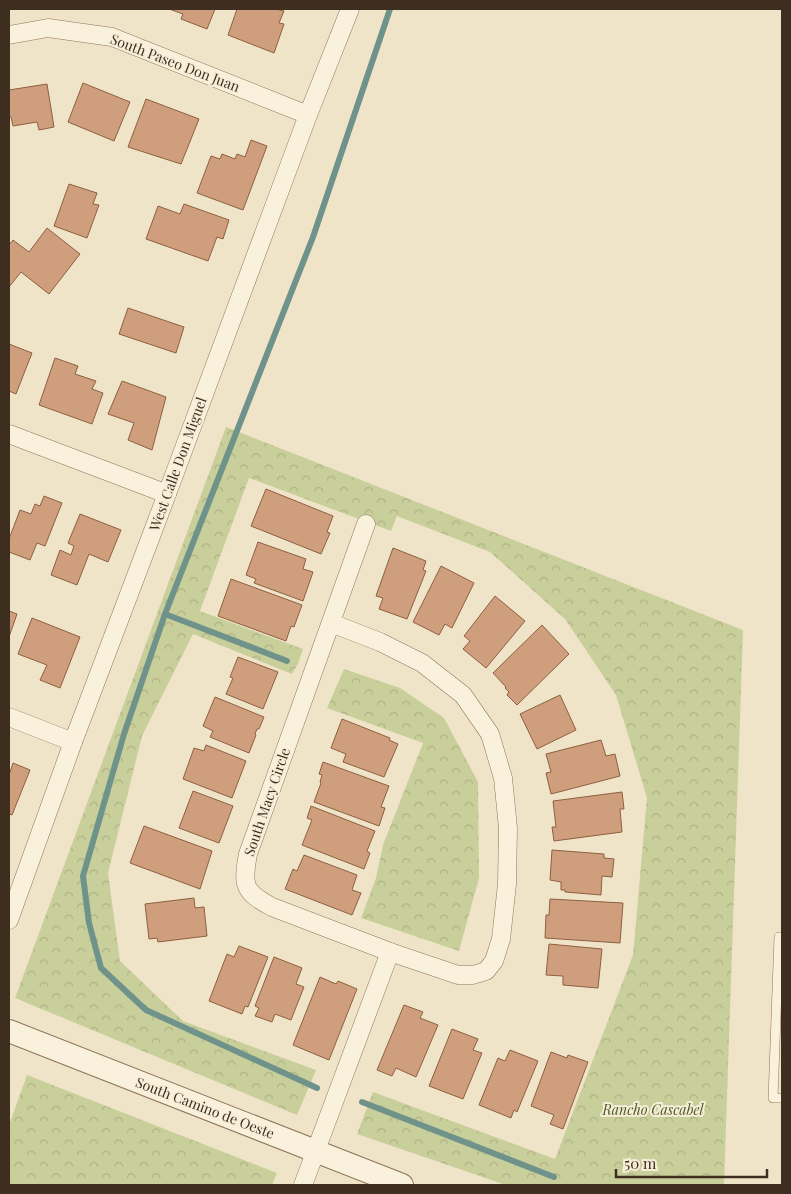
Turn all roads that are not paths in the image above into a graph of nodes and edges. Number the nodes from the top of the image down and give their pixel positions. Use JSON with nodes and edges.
{"nodes":[{"id":1,"x":350,"y":9,"type":"edge"},
{"id":2,"x":9,"y":35,"type":"edge"},
{"id":3,"x":308,"y":115,"type":"junction"},
{"id":4,"x":9,"y":434,"type":"edge"},
{"id":5,"x":167,"y":494,"type":"junction"},
{"id":6,"x":366,"y":524,"type":"dead end"},
{"id":7,"x":331,"y":623,"type":"junction"},
{"id":8,"x":9,"y":717,"type":"edge"},
{"id":9,"x":73,"y":742,"type":"junction"},
{"id":10,"x":9,"y":920,"type":"edge"},
{"id":11,"x":782,"y":937,"type":"edge"},
{"id":12,"x":390,"y":952,"type":"junction"},
{"id":13,"x":9,"y":1031,"type":"edge"},
{"id":14,"x":782,"y":1098,"type":"edge"},
{"id":15,"x":316,"y":1152,"type":"junction"},
{"id":16,"x":303,"y":1185,"type":"edge"},
{"id":17,"x":402,"y":1185,"type":"edge"}],
"edges":[{"from":1,"to":3,"type":"street","name":"West Calle Don Miguel"},
{"from":2,"to":3,"type":"street","name":"South Paseo Don Juan"},
{"from":3,"to":5,"type":"street","name":"West Calle Don Miguel"},
{"from":4,"to":5,"type":"street"},
{"from":5,"to":9,"type":"street","name":"West Calle Don Miguel"},
{"from":6,"to":7,"type":"street","name":"South Macy Circle"},
{"from":7,"to":12,"type":"street","name":"South Macy Circle"},
{"from":7,"to":12,"type":"street","name":"South Macy Circle"},
{"from":8,"to":9,"type":"street"},
{"from":9,"to":10,"type":"street","name":"West Calle Don Miguel"},
{"from":11,"to":14,"type":"lane"},
{"from":12,"to":15,"type":"street"},
{"from":13,"to":15,"type":"street","name":"South Camino de Oeste"},
{"from":15,"to":16,"type":"street"},
{"from":15,"to":17,"type":"street","name":"South Camino de Oeste"}]}
